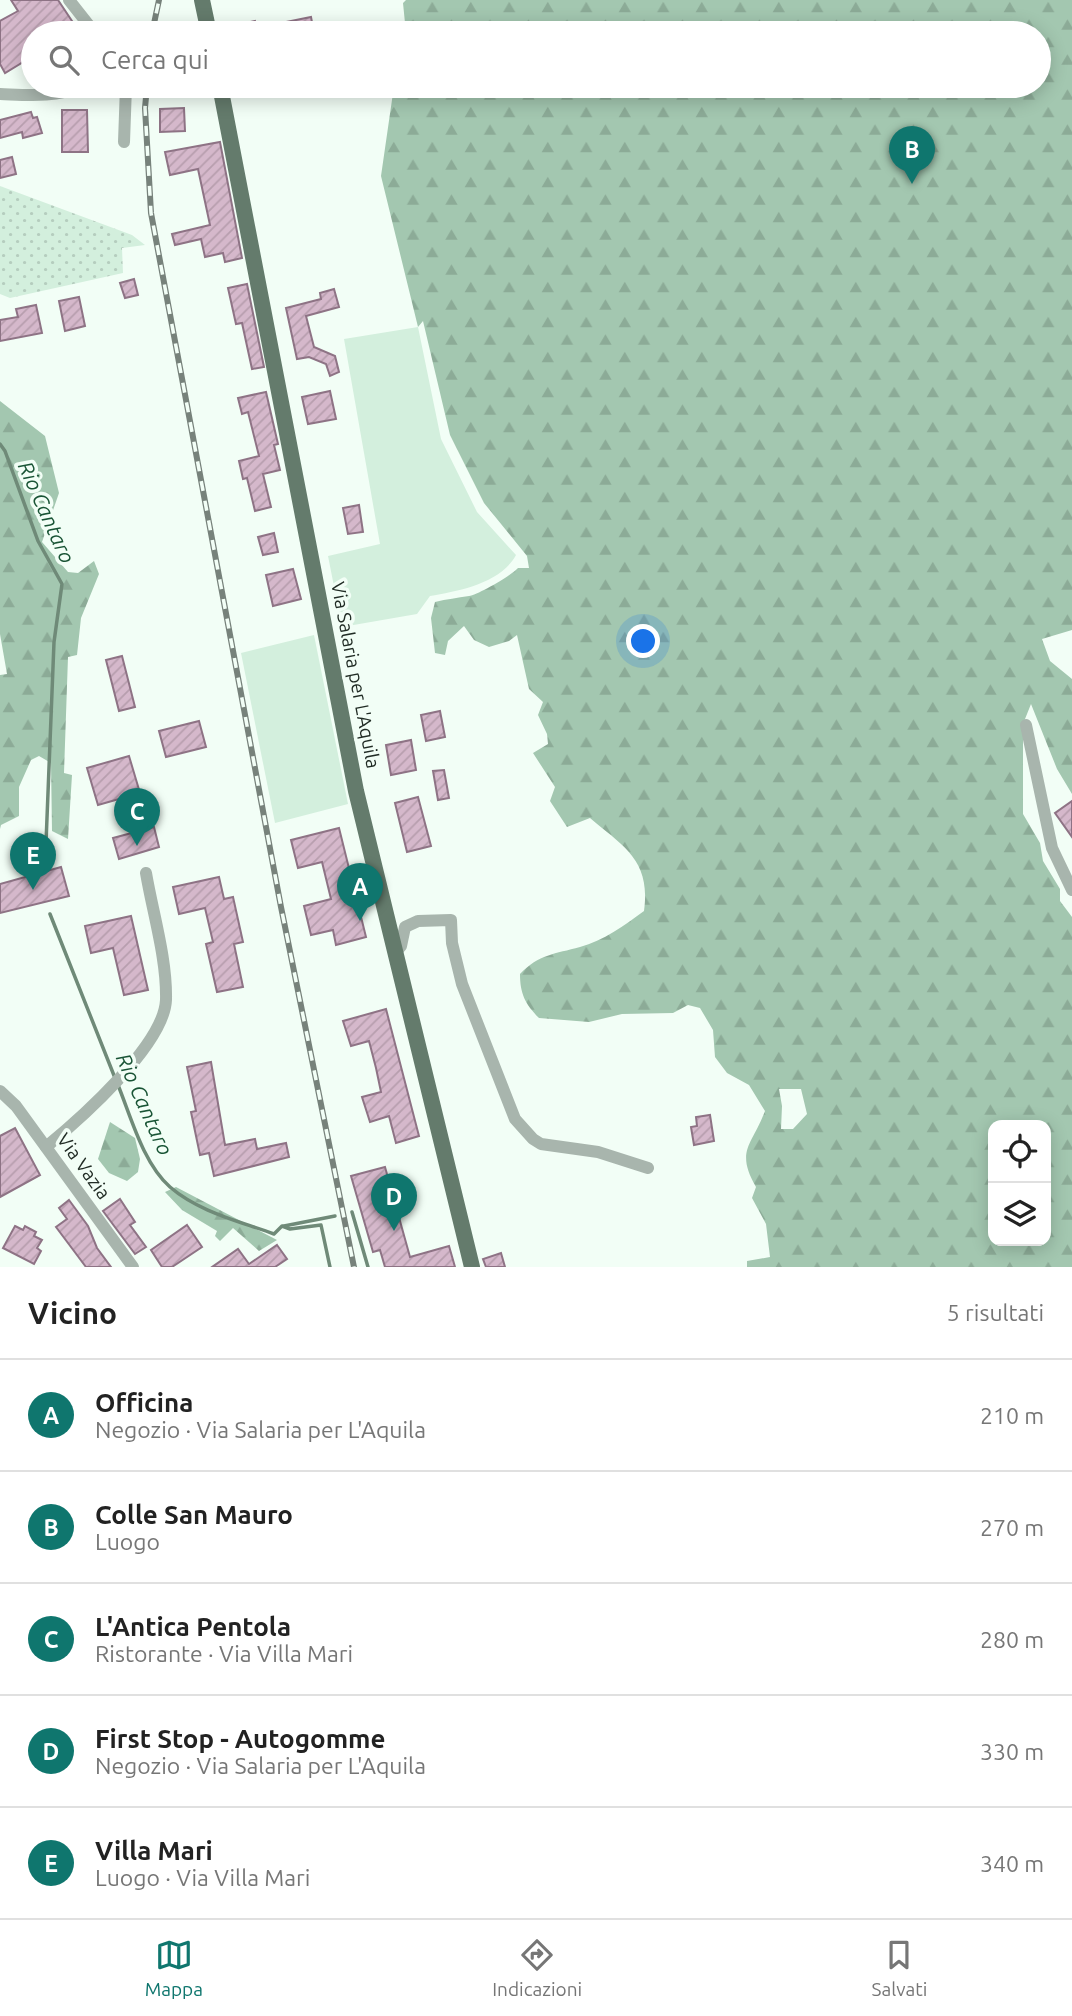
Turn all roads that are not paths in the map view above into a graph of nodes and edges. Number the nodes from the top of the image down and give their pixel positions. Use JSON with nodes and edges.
{"nodes":[{"id":1,"x":69,"y":0,"type":"edge"},
{"id":2,"x":202,"y":0,"type":"edge"},
{"id":3,"x":86,"y":21,"type":"edge"},
{"id":4,"x":206,"y":21,"type":"edge"},
{"id":5,"x":0,"y":94,"type":"edge"},
{"id":6,"x":21,"y":94,"type":"edge"},
{"id":7,"x":126,"y":98,"type":"edge"},
{"id":8,"x":222,"y":98,"type":"edge"},
{"id":9,"x":124,"y":142,"type":"dead end"},
{"id":10,"x":1027,"y":725,"type":"dead end"},
{"id":11,"x":146,"y":873,"type":"dead end"},
{"id":12,"x":1071,"y":889,"type":"edge"},
{"id":13,"x":394,"y":954,"type":"junction"},
{"id":14,"x":0,"y":1091,"type":"edge"},
{"id":15,"x":46,"y":1147,"type":"junction"},
{"id":16,"x":648,"y":1168,"type":"dead end"},
{"id":17,"x":133,"y":1267,"type":"edge"},
{"id":18,"x":472,"y":1267,"type":"edge"}],
"edges":[{"from":1,"to":3,"type":"street"},
{"from":2,"to":4,"type":"main road"},
{"from":5,"to":6,"type":"street"},
{"from":7,"to":9,"type":"street"},
{"from":8,"to":13,"type":"main road","name":"Via Salaria per L'Aquila"},
{"from":10,"to":12,"type":"street"},
{"from":11,"to":15,"type":"street"},
{"from":13,"to":16,"type":"street"},
{"from":13,"to":18,"type":"main road","name":"Via Salaria per L'Aquila"},
{"from":14,"to":15,"type":"street","name":"Via Vazia"},
{"from":15,"to":17,"type":"street","name":"Via Vazia"}]}
